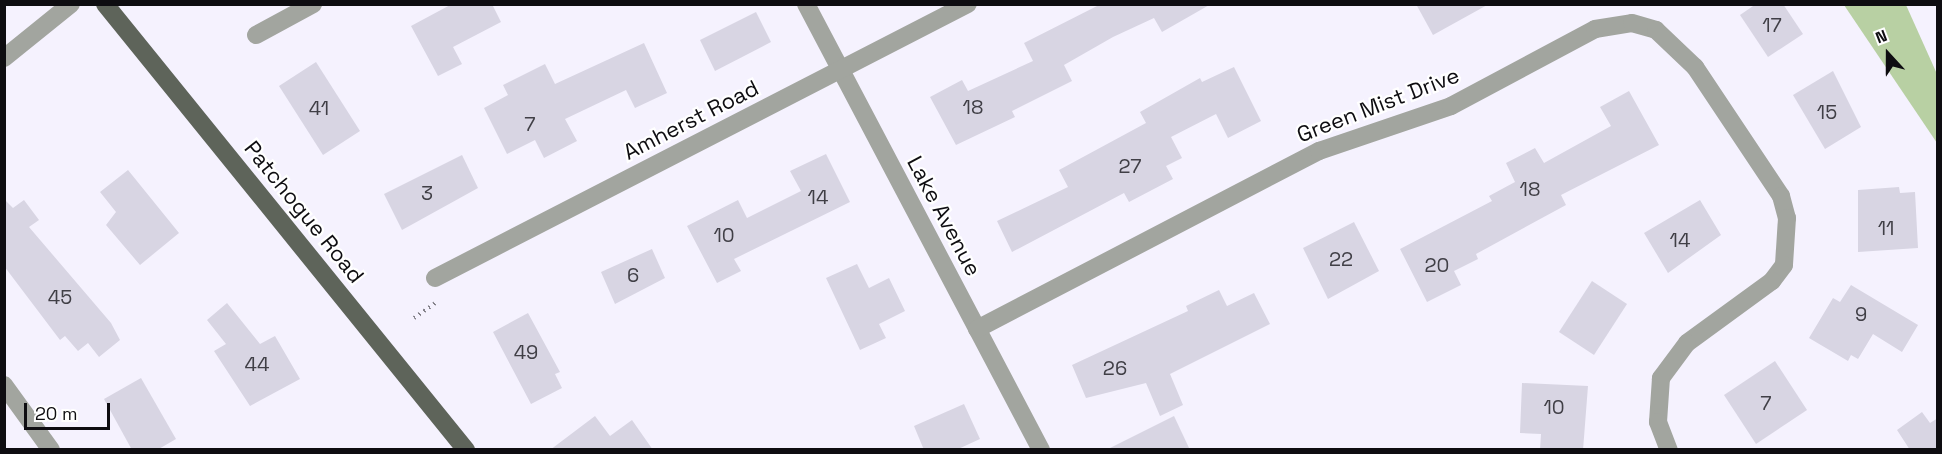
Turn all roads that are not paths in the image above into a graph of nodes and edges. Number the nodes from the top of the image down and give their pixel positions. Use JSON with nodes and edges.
{"nodes":[{"id":1,"x":71,"y":4,"type":"edge"},
{"id":2,"x":105,"y":4,"type":"edge"},
{"id":3,"x":313,"y":4,"type":"edge"},
{"id":4,"x":806,"y":4,"type":"edge"},
{"id":5,"x":968,"y":4,"type":"edge"},
{"id":6,"x":256,"y":35,"type":"dead end"},
{"id":7,"x":4,"y":58,"type":"edge"},
{"id":8,"x":839,"y":72,"type":"junction"},
{"id":9,"x":435,"y":278,"type":"dead end"},
{"id":10,"x":977,"y":329,"type":"junction"},
{"id":11,"x":4,"y":385,"type":"edge"},
{"id":12,"x":51,"y":450,"type":"edge"},
{"id":13,"x":466,"y":450,"type":"edge"},
{"id":14,"x":1041,"y":450,"type":"edge"},
{"id":15,"x":1669,"y":450,"type":"edge"}],
"edges":[{"from":1,"to":7,"type":"street"},
{"from":2,"to":13,"type":"main road","name":"Patchogue Road"},
{"from":3,"to":6,"type":"street"},
{"from":4,"to":8,"type":"street","name":"Lake Avenue"},
{"from":5,"to":8,"type":"street","name":"Amherst Road"},
{"from":8,"to":9,"type":"street","name":"Amherst Road"},
{"from":8,"to":10,"type":"street","name":"Lake Avenue"},
{"from":10,"to":14,"type":"street","name":"Lake Avenue"},
{"from":10,"to":15,"type":"street","name":"Green Mist Drive"},
{"from":11,"to":12,"type":"street"}]}
